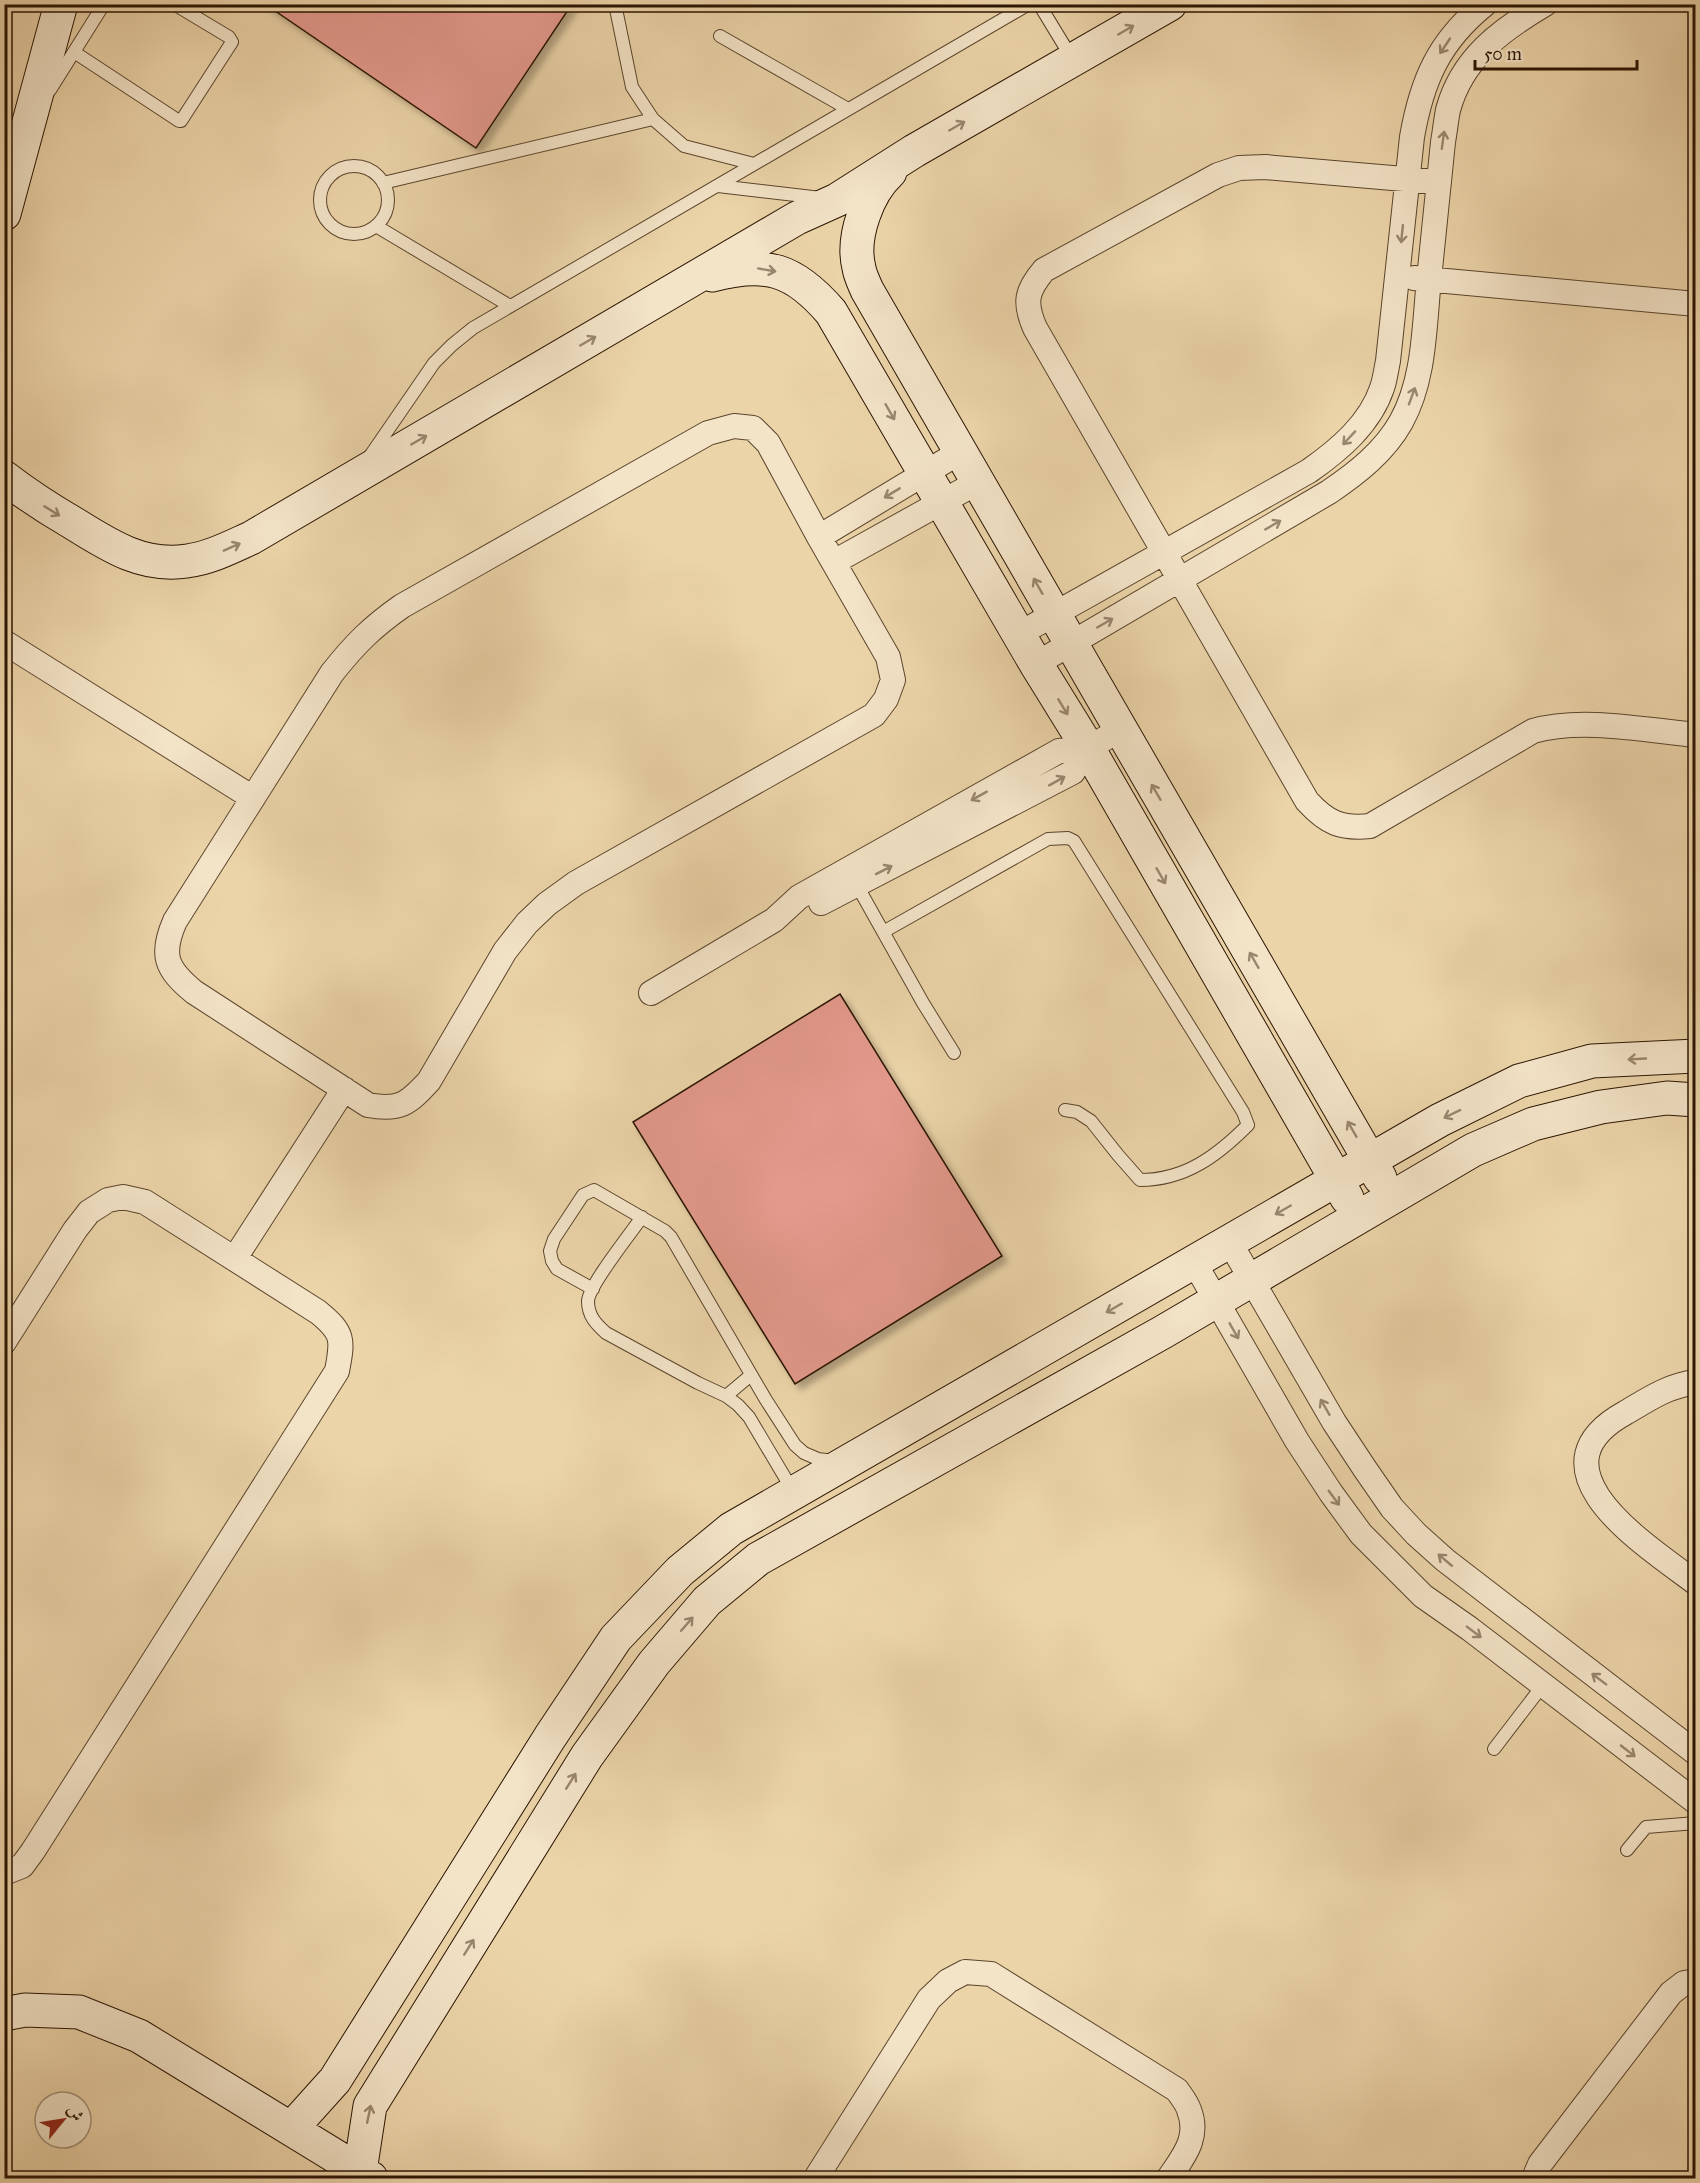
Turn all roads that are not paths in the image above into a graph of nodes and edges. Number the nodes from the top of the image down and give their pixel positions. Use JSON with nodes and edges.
{"nodes":[{"id":1,"x":104,"y":4,"type":"edge"},
{"id":2,"x":174,"y":4,"type":"edge"},
{"id":3,"x":615,"y":4,"type":"edge"},
{"id":4,"x":1029,"y":4,"type":"edge"},
{"id":5,"x":1039,"y":4,"type":"edge"},
{"id":6,"x":1170,"y":4,"type":"edge"},
{"id":7,"x":1485,"y":4,"type":"edge"},
{"id":8,"x":1545,"y":4,"type":"edge"},
{"id":9,"x":60,"y":7,"type":"edge"},
{"id":10,"x":720,"y":36,"type":"dead end"},
{"id":11,"x":74,"y":52,"type":"junction"},
{"id":12,"x":1073,"y":60,"type":"junction"},
{"id":13,"x":848,"y":109,"type":"junction"},
{"id":14,"x":653,"y":119,"type":"junction"},
{"id":15,"x":29,"y":123,"type":"junction"},
{"id":16,"x":914,"y":151,"type":"junction"},
{"id":17,"x":754,"y":164,"type":"junction"},
{"id":18,"x":1408,"y":179,"type":"junction"},
{"id":19,"x":1439,"y":182,"type":"junction"},
{"id":20,"x":383,"y":183,"type":"junction"},
{"id":21,"x":718,"y":186,"type":"junction"},
{"id":22,"x":837,"y":200,"type":"junction"},
{"id":23,"x":4,"y":214,"type":"edge"},
{"id":24,"x":376,"y":226,"type":"junction"},
{"id":25,"x":1397,"y":276,"type":"junction"},
{"id":26,"x":1429,"y":279,"type":"junction"},
{"id":27,"x":690,"y":281,"type":"junction"},
{"id":28,"x":1695,"y":304,"type":"edge"},
{"id":29,"x":510,"y":306,"type":"junction"},
{"id":30,"x":960,"y":452,"type":"junction"},
{"id":31,"x":925,"y":473,"type":"junction"},
{"id":32,"x":4,"y":477,"type":"edge"},
{"id":33,"x":355,"y":478,"type":"junction"},
{"id":34,"x":978,"y":482,"type":"junction"},
{"id":35,"x":942,"y":502,"type":"junction"},
{"id":36,"x":819,"y":537,"type":"junction"},
{"id":37,"x":1164,"y":552,"type":"junction"},
{"id":38,"x":834,"y":562,"type":"junction"},
{"id":39,"x":1180,"y":580,"type":"junction"},
{"id":40,"x":1054,"y":614,"type":"junction"},
{"id":41,"x":1019,"y":634,"type":"junction"},
{"id":42,"x":4,"y":642,"type":"edge"},
{"id":43,"x":1071,"y":643,"type":"junction"},
{"id":44,"x":1036,"y":664,"type":"junction"},
{"id":45,"x":1120,"y":730,"type":"junction"},
{"id":46,"x":1695,"y":735,"type":"edge"},
{"id":47,"x":1088,"y":748,"type":"junction"},
{"id":48,"x":253,"y":798,"type":"junction"},
{"id":49,"x":853,"y":877,"type":"junction"},
{"id":50,"x":883,"y":932,"type":"junction"},
{"id":51,"x":651,"y":993,"type":"dead end"},
{"id":52,"x":954,"y":1053,"type":"dead end"},
{"id":53,"x":1695,"y":1056,"type":"edge"},
{"id":54,"x":344,"y":1089,"type":"junction"},
{"id":55,"x":1695,"y":1100,"type":"edge"},
{"id":56,"x":1065,"y":1110,"type":"dead end"},
{"id":57,"x":1370,"y":1160,"type":"junction"},
{"id":58,"x":1337,"y":1179,"type":"junction"},
{"id":59,"x":1392,"y":1198,"type":"junction"},
{"id":60,"x":642,"y":1217,"type":"junction"},
{"id":61,"x":1359,"y":1217,"type":"junction"},
{"id":62,"x":1229,"y":1241,"type":"junction"},
{"id":63,"x":235,"y":1258,"type":"junction"},
{"id":64,"x":1194,"y":1262,"type":"junction"},
{"id":65,"x":1252,"y":1280,"type":"junction"},
{"id":66,"x":593,"y":1289,"type":"junction"},
{"id":67,"x":1217,"y":1301,"type":"junction"},
{"id":68,"x":4,"y":1342,"type":"edge"},
{"id":69,"x":751,"y":1375,"type":"junction"},
{"id":70,"x":1695,"y":1382,"type":"edge"},
{"id":71,"x":726,"y":1396,"type":"junction"},
{"id":72,"x":848,"y":1462,"type":"junction"},
{"id":73,"x":794,"y":1493,"type":"junction"},
{"id":74,"x":1695,"y":1583,"type":"edge"},
{"id":75,"x":1543,"y":1685,"type":"junction"},
{"id":76,"x":1494,"y":1749,"type":"dead end"},
{"id":77,"x":1695,"y":1753,"type":"edge"},
{"id":78,"x":1695,"y":1802,"type":"edge"},
{"id":79,"x":1695,"y":1823,"type":"edge"},
{"id":80,"x":1627,"y":1850,"type":"dead end"},
{"id":81,"x":4,"y":1873,"type":"edge"},
{"id":82,"x":1695,"y":1981,"type":"edge"},
{"id":83,"x":4,"y":2014,"type":"edge"},
{"id":84,"x":291,"y":2129,"type":"junction"},
{"id":85,"x":365,"y":2175,"type":"edge"},
{"id":86,"x":816,"y":2178,"type":"edge"},
{"id":87,"x":1168,"y":2178,"type":"edge"},
{"id":88,"x":1534,"y":2178,"type":"edge"}],
"edges":[{"from":1,"to":11,"type":"lane"},
{"from":2,"to":11,"type":"lane"},
{"from":3,"to":14,"type":"lane"},
{"from":4,"to":13,"type":"lane"},
{"from":5,"to":12,"type":"lane"},
{"from":12,"to":6,"type":"street","one_way":true},
{"from":7,"to":18,"type":"street","one_way":true},
{"from":19,"to":8,"type":"street","one_way":true},
{"from":9,"to":15,"type":"street"},
{"from":10,"to":13,"type":"lane"},
{"from":11,"to":15,"type":"lane"},
{"from":16,"to":12,"type":"street","one_way":true},
{"from":13,"to":17,"type":"lane"},
{"from":14,"to":17,"type":"lane"},
{"from":14,"to":20,"type":"lane"},
{"from":15,"to":23,"type":"street"},
{"from":16,"to":22,"type":"street"},
{"from":16,"to":30,"type":"street"},
{"from":17,"to":21,"type":"lane"},
{"from":18,"to":19,"type":"street"},
{"from":18,"to":25,"type":"street","one_way":true},
{"from":18,"to":37,"type":"street"},
{"from":19,"to":26,"type":"street"},
{"from":20,"to":24,"type":"lane"},
{"from":20,"to":24,"type":"lane"},
{"from":21,"to":22,"type":"lane"},
{"from":21,"to":29,"type":"lane"},
{"from":22,"to":27,"type":"street"},
{"from":24,"to":29,"type":"lane"},
{"from":25,"to":26,"type":"street"},
{"from":25,"to":37,"type":"street","one_way":true},
{"from":26,"to":28,"type":"street"},
{"from":39,"to":26,"type":"street","one_way":true},
{"from":27,"to":31,"type":"street","one_way":true},
{"from":33,"to":27,"type":"street","one_way":true},
{"from":29,"to":33,"type":"lane"},
{"from":30,"to":31,"type":"street"},
{"from":30,"to":34,"type":"street"},
{"from":31,"to":35,"type":"street"},
{"from":31,"to":36,"type":"street","one_way":true},
{"from":32,"to":33,"type":"street","one_way":true},
{"from":34,"to":35,"type":"street"},
{"from":40,"to":34,"type":"street","one_way":true},
{"from":35,"to":38,"type":"street"},
{"from":35,"to":41,"type":"street"},
{"from":36,"to":38,"type":"street"},
{"from":36,"to":48,"type":"street"},
{"from":37,"to":39,"type":"street"},
{"from":37,"to":40,"type":"street"},
{"from":38,"to":54,"type":"street"},
{"from":43,"to":39,"type":"street","one_way":true},
{"from":39,"to":46,"type":"street"},
{"from":40,"to":41,"type":"street"},
{"from":40,"to":43,"type":"street"},
{"from":41,"to":44,"type":"street"},
{"from":42,"to":48,"type":"street"},
{"from":43,"to":44,"type":"street"},
{"from":43,"to":45,"type":"street"},
{"from":44,"to":47,"type":"street","one_way":true},
{"from":45,"to":47,"type":"street"},
{"from":57,"to":45,"type":"street","one_way":true},
{"from":47,"to":49,"type":"street"},
{"from":47,"to":58,"type":"street","one_way":true},
{"from":48,"to":54,"type":"street"},
{"from":49,"to":50,"type":"lane"},
{"from":49,"to":51,"type":"street"},
{"from":50,"to":52,"type":"lane"},
{"from":50,"to":56,"type":"lane"},
{"from":53,"to":57,"type":"street","one_way":true},
{"from":54,"to":63,"type":"street"},
{"from":55,"to":59,"type":"street"},
{"from":57,"to":58,"type":"street"},
{"from":57,"to":59,"type":"street"},
{"from":58,"to":61,"type":"street"},
{"from":58,"to":62,"type":"street","one_way":true},
{"from":59,"to":61,"type":"street"},
{"from":60,"to":66,"type":"lane"},
{"from":60,"to":66,"type":"lane"},
{"from":60,"to":69,"type":"lane"},
{"from":61,"to":65,"type":"street"},
{"from":62,"to":64,"type":"street"},
{"from":62,"to":65,"type":"street"},
{"from":63,"to":68,"type":"street"},
{"from":63,"to":81,"type":"street"},
{"from":64,"to":67,"type":"street"},
{"from":64,"to":72,"type":"street","one_way":true},
{"from":65,"to":67,"type":"street"},
{"from":77,"to":65,"type":"street","one_way":true},
{"from":66,"to":71,"type":"lane"},
{"from":67,"to":75,"type":"street","one_way":true},
{"from":85,"to":67,"type":"street","one_way":true},
{"from":69,"to":71,"type":"lane"},
{"from":69,"to":72,"type":"lane"},
{"from":70,"to":74,"type":"street"},
{"from":71,"to":73,"type":"lane"},
{"from":72,"to":73,"type":"street"},
{"from":73,"to":84,"type":"street"},
{"from":75,"to":76,"type":"lane"},
{"from":75,"to":78,"type":"street","one_way":true},
{"from":79,"to":80,"type":"lane"},
{"from":82,"to":88,"type":"street"},
{"from":83,"to":84,"type":"street"},
{"from":84,"to":85,"type":"street"},
{"from":86,"to":87,"type":"street"}]}
